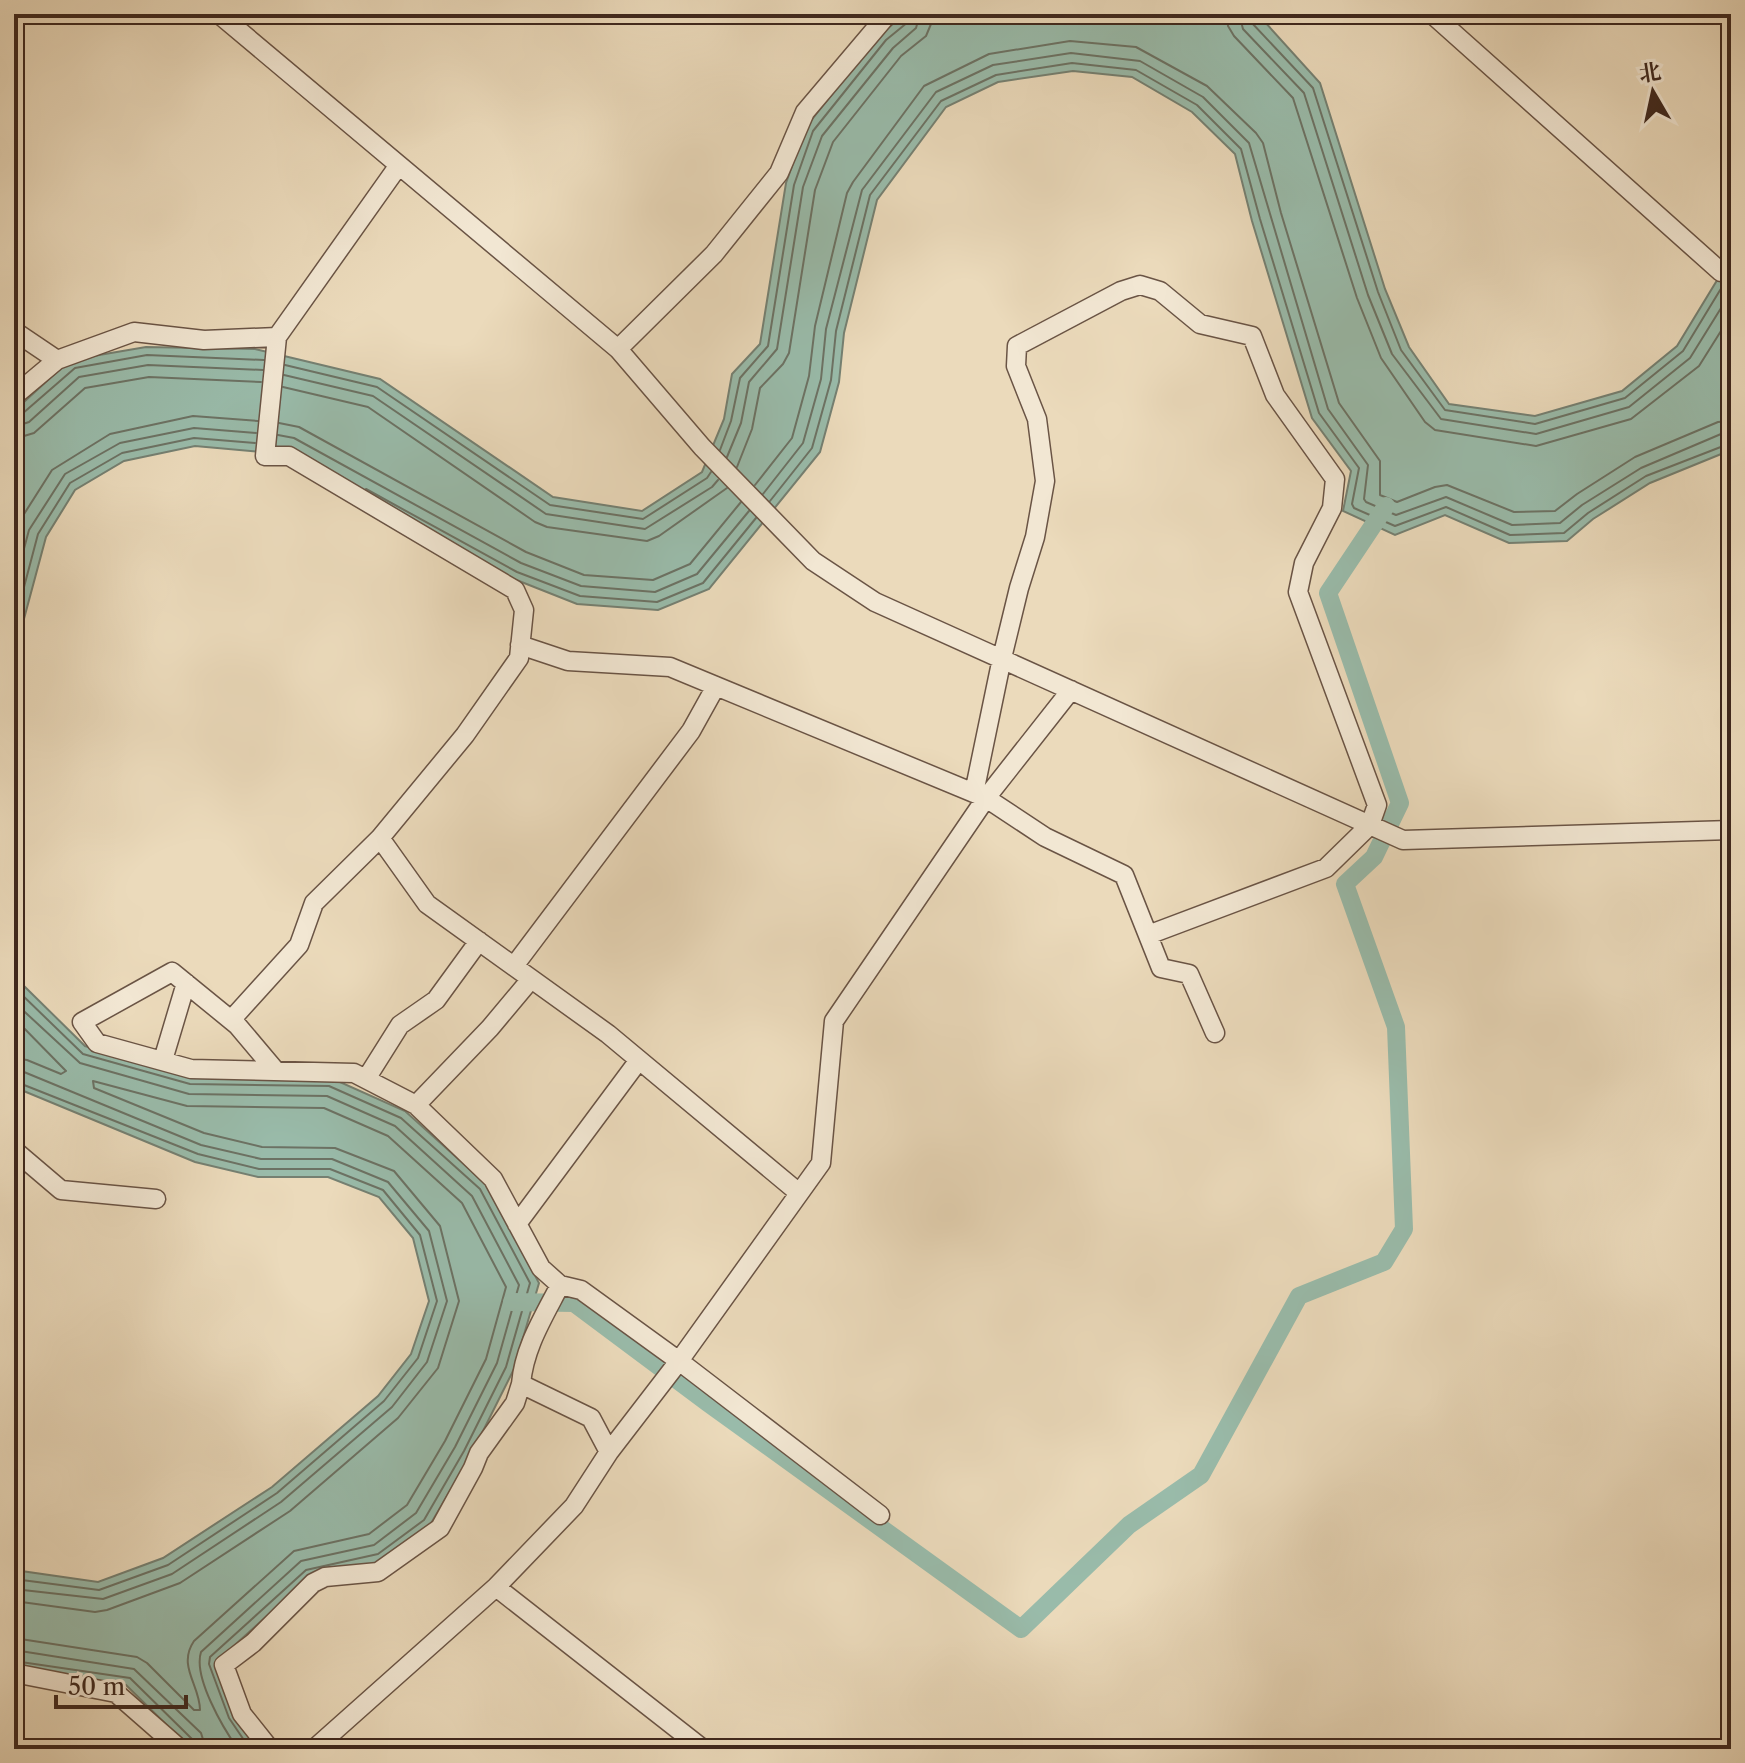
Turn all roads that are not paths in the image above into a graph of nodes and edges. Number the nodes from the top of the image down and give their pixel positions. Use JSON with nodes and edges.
{"nodes":[{"id":1,"x":219,"y":14,"type":"edge"},
{"id":2,"x":888,"y":14,"type":"edge"},
{"id":3,"x":1432,"y":14,"type":"edge"},
{"id":4,"x":1462,"y":14,"type":"edge"},
{"id":5,"x":1448,"y":28,"type":"junction"},
{"id":6,"x":399,"y":165,"type":"junction"},
{"id":7,"x":1721,"y":272,"type":"dead end"},
{"id":8,"x":14,"y":331,"type":"edge"},
{"id":9,"x":276,"y":344,"type":"junction"},
{"id":10,"x":618,"y":349,"type":"junction"},
{"id":11,"x":57,"y":360,"type":"junction"},
{"id":12,"x":14,"y":396,"type":"edge"},
{"id":13,"x":520,"y":645,"type":"junction"},
{"id":14,"x":1002,"y":658,"type":"junction"},
{"id":15,"x":716,"y":686,"type":"junction"},
{"id":16,"x":1071,"y":690,"type":"junction"},
{"id":17,"x":980,"y":796,"type":"junction"},
{"id":18,"x":1370,"y":825,"type":"junction"},
{"id":19,"x":1731,"y":830,"type":"edge"},
{"id":20,"x":380,"y":838,"type":"junction"},
{"id":21,"x":1148,"y":935,"type":"junction"},
{"id":22,"x":479,"y":941,"type":"junction"},
{"id":23,"x":514,"y":966,"type":"junction"},
{"id":24,"x":531,"y":979,"type":"junction"},
{"id":25,"x":186,"y":983,"type":"junction"},
{"id":26,"x":231,"y":1020,"type":"junction"},
{"id":27,"x":1215,"y":1033,"type":"dead end"},
{"id":28,"x":163,"y":1060,"type":"junction"},
{"id":29,"x":639,"y":1060,"type":"junction"},
{"id":30,"x":275,"y":1070,"type":"junction"},
{"id":31,"x":366,"y":1079,"type":"junction"},
{"id":32,"x":416,"y":1105,"type":"junction"},
{"id":33,"x":14,"y":1150,"type":"edge"},
{"id":34,"x":799,"y":1193,"type":"junction"},
{"id":35,"x":156,"y":1199,"type":"dead end"},
{"id":36,"x":517,"y":1224,"type":"junction"},
{"id":37,"x":560,"y":1285,"type":"junction"},
{"id":38,"x":679,"y":1361,"type":"junction"},
{"id":39,"x":521,"y":1384,"type":"junction"},
{"id":40,"x":609,"y":1452,"type":"junction"},
{"id":41,"x":880,"y":1515,"type":"dead end"},
{"id":42,"x":496,"y":1587,"type":"junction"},
{"id":43,"x":14,"y":1673,"type":"edge"},
{"id":44,"x":180,"y":1749,"type":"edge"},
{"id":45,"x":270,"y":1749,"type":"edge"},
{"id":46,"x":314,"y":1749,"type":"edge"},
{"id":47,"x":703,"y":1749,"type":"edge"}],
"edges":[{"from":1,"to":6,"type":"street"},
{"from":2,"to":10,"type":"street"},
{"from":3,"to":5,"type":"street"},
{"from":4,"to":5,"type":"street"},
{"from":5,"to":7,"type":"street"},
{"from":6,"to":9,"type":"street"},
{"from":6,"to":10,"type":"street"},
{"from":8,"to":11,"type":"street"},
{"from":9,"to":11,"type":"street"},
{"from":9,"to":13,"type":"street"},
{"from":10,"to":14,"type":"street"},
{"from":11,"to":12,"type":"street"},
{"from":13,"to":15,"type":"street"},
{"from":13,"to":20,"type":"street"},
{"from":14,"to":16,"type":"street"},
{"from":14,"to":17,"type":"street"},
{"from":14,"to":18,"type":"street"},
{"from":15,"to":17,"type":"street"},
{"from":15,"to":23,"type":"street"},
{"from":16,"to":17,"type":"street"},
{"from":16,"to":18,"type":"street"},
{"from":17,"to":21,"type":"street"},
{"from":17,"to":34,"type":"street"},
{"from":18,"to":19,"type":"street"},
{"from":18,"to":21,"type":"street"},
{"from":20,"to":22,"type":"street"},
{"from":20,"to":26,"type":"street"},
{"from":21,"to":27,"type":"street"},
{"from":22,"to":23,"type":"street"},
{"from":22,"to":31,"type":"street"},
{"from":23,"to":24,"type":"street"},
{"from":24,"to":29,"type":"street"},
{"from":24,"to":32,"type":"street"},
{"from":25,"to":26,"type":"street"},
{"from":25,"to":28,"type":"street"},
{"from":25,"to":28,"type":"street"},
{"from":26,"to":30,"type":"street"},
{"from":28,"to":30,"type":"street"},
{"from":29,"to":34,"type":"street"},
{"from":29,"to":36,"type":"street"},
{"from":30,"to":31,"type":"street"},
{"from":31,"to":32,"type":"street"},
{"from":32,"to":36,"type":"street"},
{"from":33,"to":35,"type":"street"},
{"from":34,"to":38,"type":"street"},
{"from":36,"to":37,"type":"street"},
{"from":37,"to":38,"type":"street"},
{"from":37,"to":39,"type":"street"},
{"from":38,"to":40,"type":"street"},
{"from":38,"to":41,"type":"street"},
{"from":39,"to":40,"type":"street"},
{"from":39,"to":45,"type":"street"},
{"from":40,"to":42,"type":"street"},
{"from":42,"to":46,"type":"street"},
{"from":42,"to":47,"type":"street"},
{"from":43,"to":44,"type":"street"}]}
